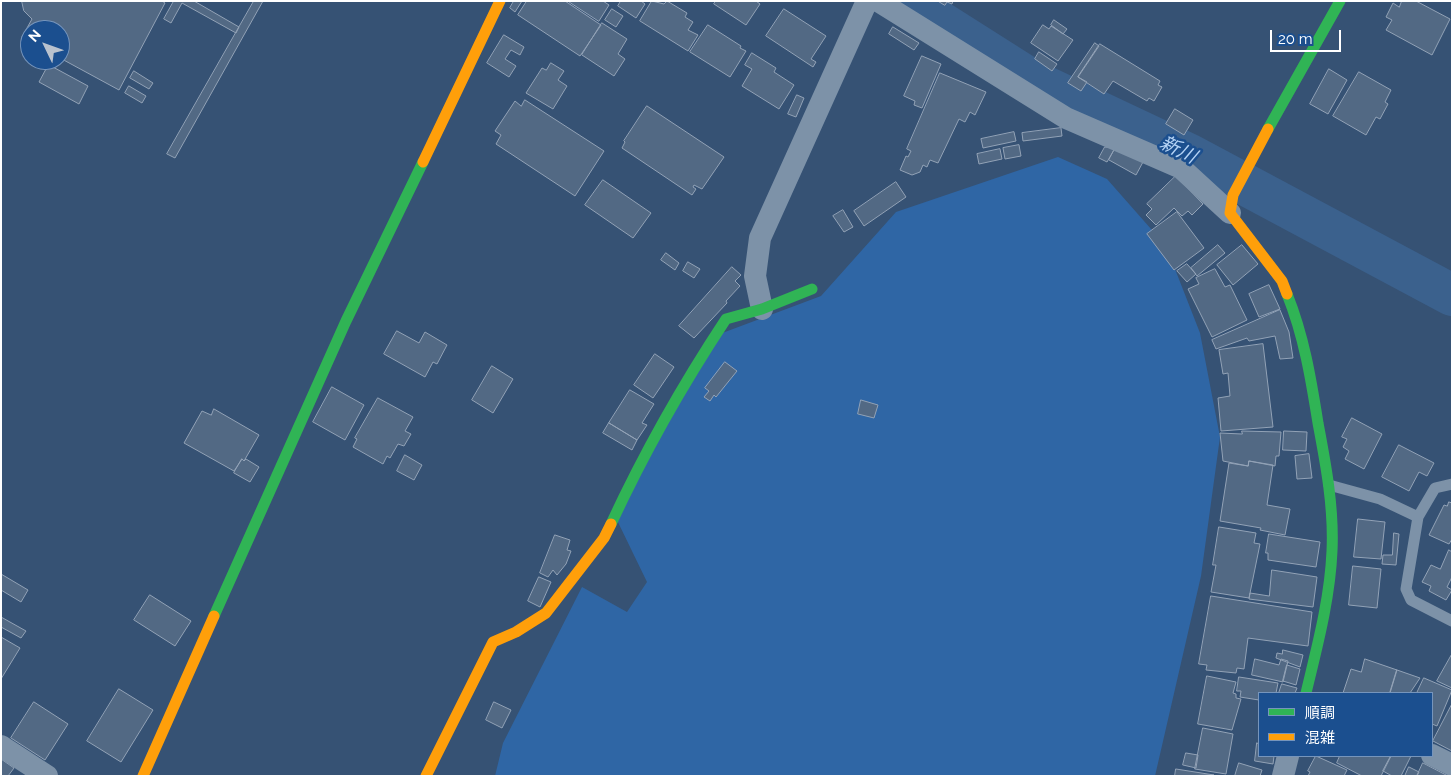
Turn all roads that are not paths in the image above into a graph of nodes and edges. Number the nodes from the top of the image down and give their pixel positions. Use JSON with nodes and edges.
{"nodes":[{"id":1,"x":500,"y":1,"type":"edge"},
{"id":2,"x":866,"y":1,"type":"edge"},
{"id":3,"x":878,"y":1,"type":"edge"},
{"id":4,"x":1340,"y":1,"type":"edge"},
{"id":5,"x":1232,"y":204,"type":"junction"},
{"id":6,"x":812,"y":289,"type":"dead end"},
{"id":7,"x":762,"y":309,"type":"junction"},
{"id":8,"x":1452,"y":484,"type":"edge"},
{"id":9,"x":1329,"y":485,"type":"junction"},
{"id":10,"x":1418,"y":517,"type":"junction"},
{"id":11,"x":1452,"y":621,"type":"edge"},
{"id":12,"x":1306,"y":692,"type":"edge"},
{"id":13,"x":1,"y":746,"type":"edge"},
{"id":14,"x":1433,"y":756,"type":"edge"},
{"id":15,"x":1288,"y":757,"type":"edge"},
{"id":16,"x":1452,"y":765,"type":"edge"},
{"id":17,"x":47,"y":776,"type":"edge"},
{"id":18,"x":143,"y":776,"type":"edge"},
{"id":19,"x":426,"y":776,"type":"edge"},
{"id":20,"x":1283,"y":776,"type":"edge"}],
"edges":[{"from":1,"to":18,"type":"street"},
{"from":2,"to":7,"type":"street"},
{"from":3,"to":5,"type":"street"},
{"from":4,"to":5,"type":"street"},
{"from":5,"to":9,"type":"street"},
{"from":6,"to":7,"type":"street"},
{"from":7,"to":19,"type":"street"},
{"from":8,"to":10,"type":"lane"},
{"from":9,"to":10,"type":"lane"},
{"from":9,"to":12,"type":"street"},
{"from":10,"to":11,"type":"lane"},
{"from":13,"to":17,"type":"street"},
{"from":14,"to":16,"type":"street"},
{"from":15,"to":20,"type":"street"}]}
